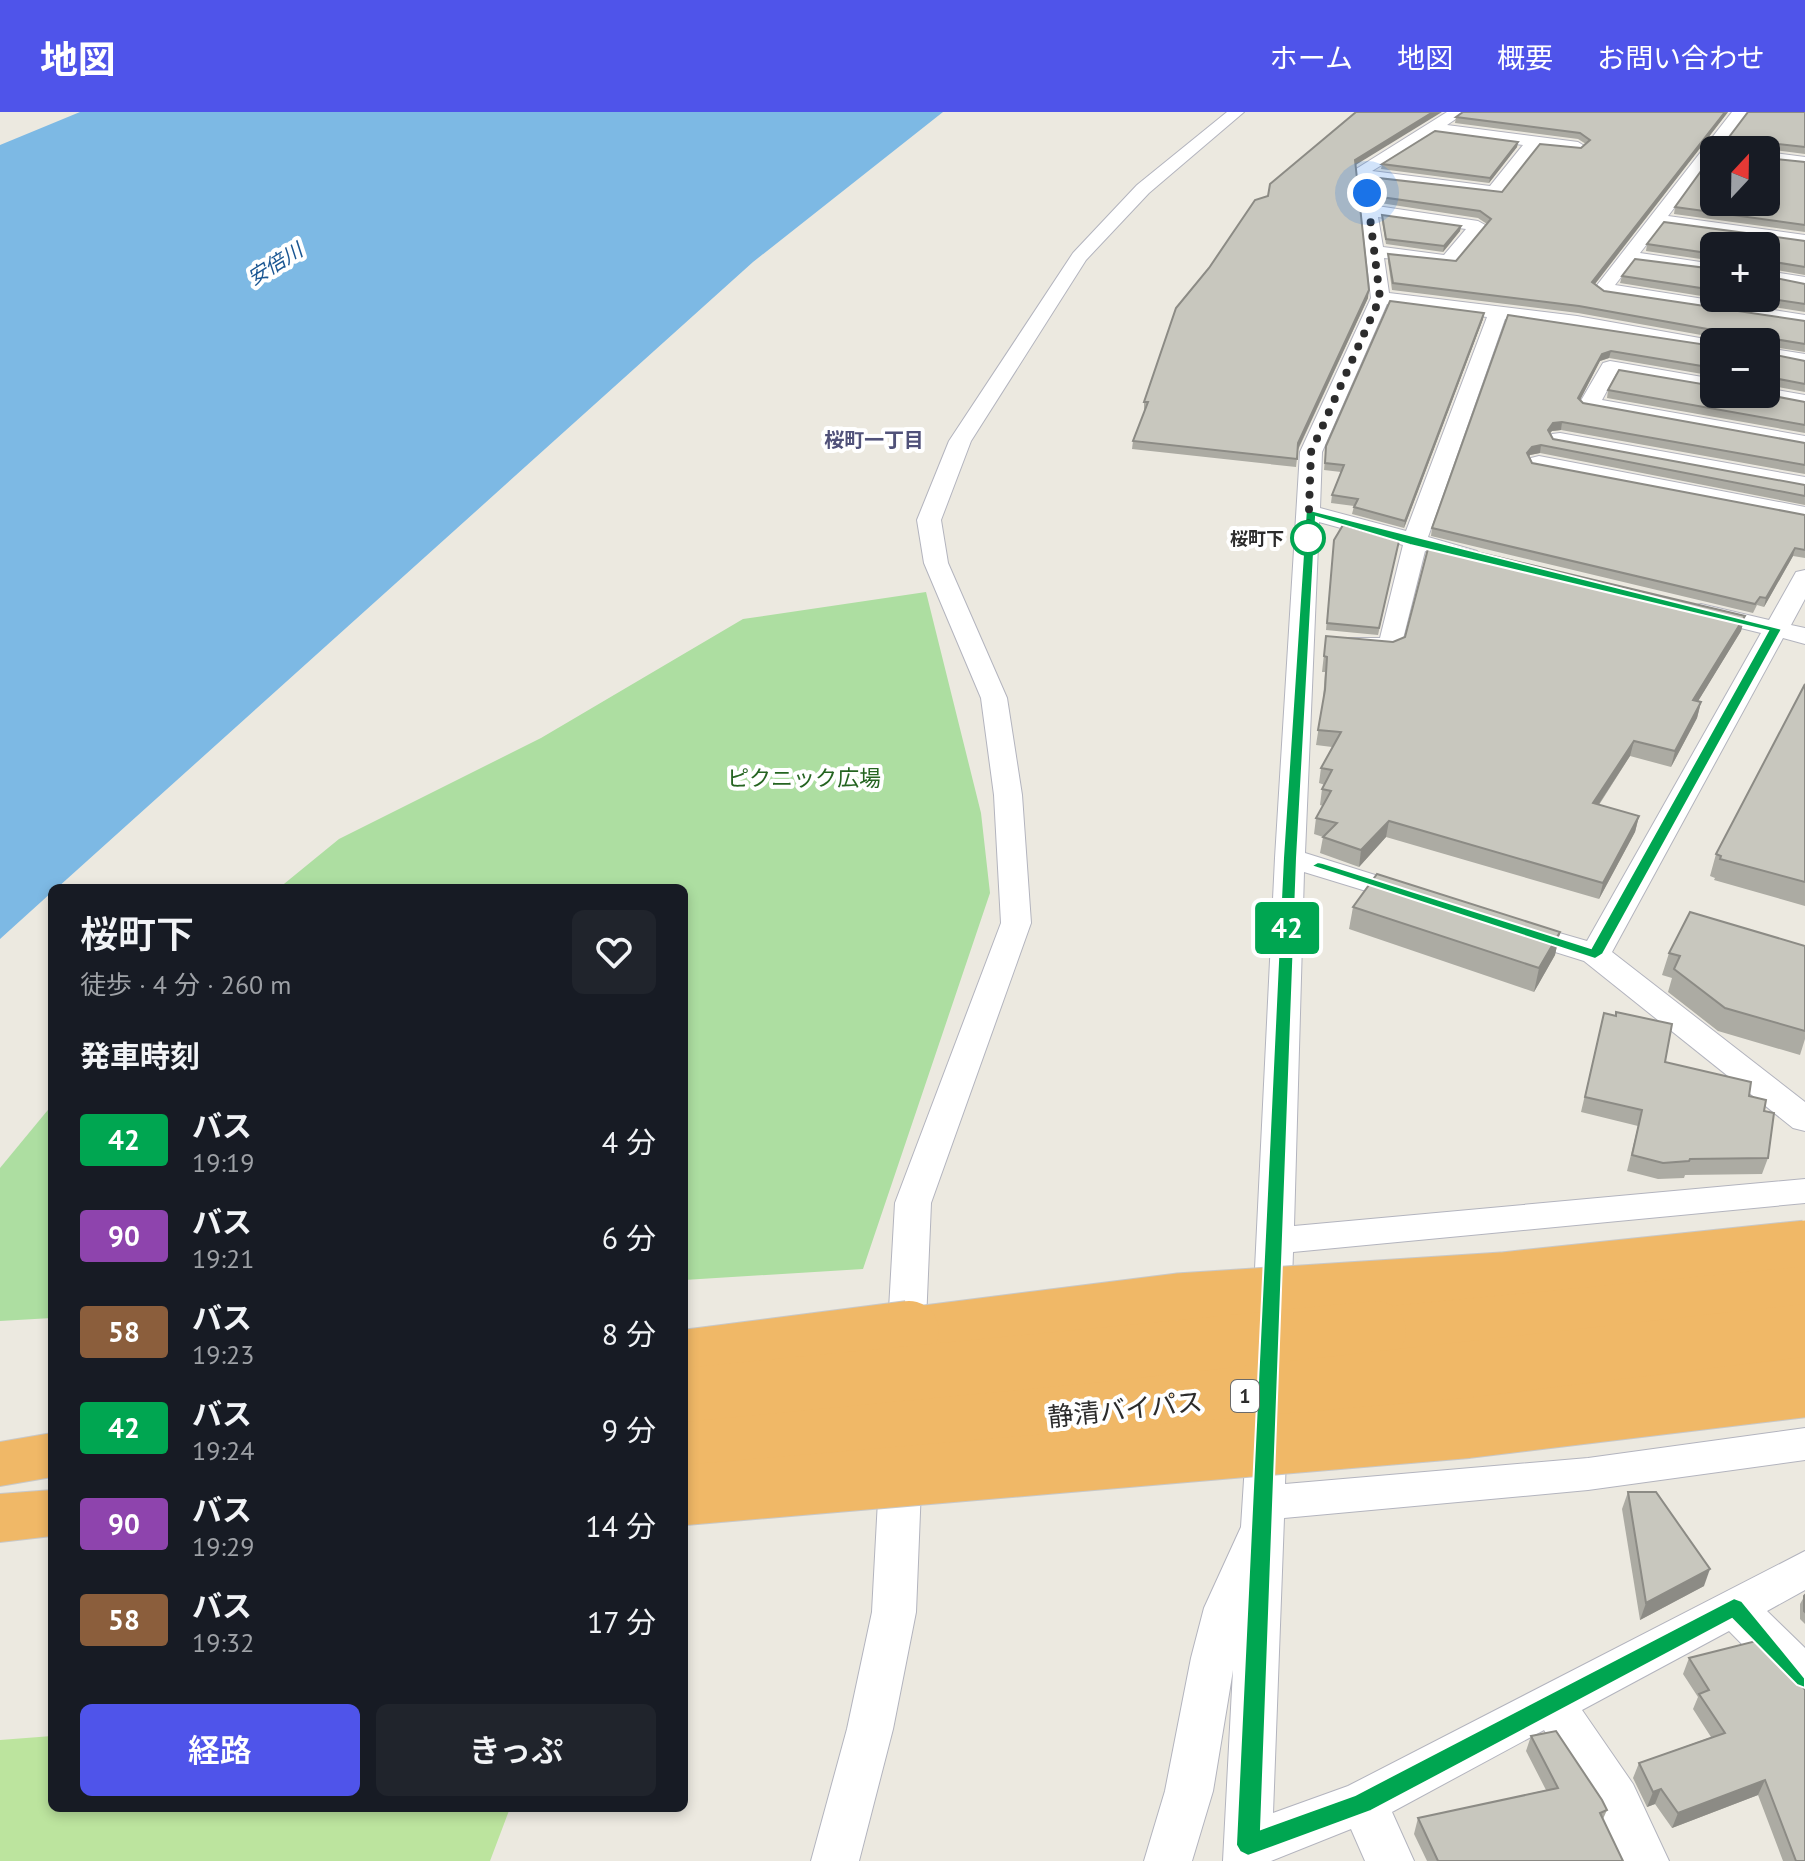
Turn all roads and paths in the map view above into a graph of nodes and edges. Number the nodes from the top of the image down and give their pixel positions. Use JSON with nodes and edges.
{"nodes":[{"id":1,"x":1236,"y":112,"type":"edge"},
{"id":2,"x":1740,"y":112,"type":"edge"},
{"id":3,"x":1445,"y":120,"type":"edge"},
{"id":4,"x":1723,"y":136,"type":"edge"},
{"id":5,"x":1534,"y":141,"type":"junction"},
{"id":6,"x":1578,"y":147,"type":"edge"},
{"id":7,"x":1780,"y":159,"type":"edge"},
{"id":8,"x":1805,"y":162,"type":"edge"},
{"id":9,"x":1700,"y":167,"type":"edge"},
{"id":10,"x":1365,"y":175,"type":"junction"},
{"id":11,"x":1369,"y":210,"type":"junction"},
{"id":12,"x":1658,"y":220,"type":"junction"},
{"id":13,"x":1805,"y":240,"type":"edge"},
{"id":14,"x":1634,"y":250,"type":"junction"},
{"id":15,"x":1375,"y":251,"type":"junction"},
{"id":16,"x":1700,"y":252,"type":"edge"},
{"id":17,"x":1780,"y":263,"type":"edge"},
{"id":18,"x":1700,"y":266,"type":"edge"},
{"id":19,"x":1805,"y":267,"type":"edge"},
{"id":20,"x":1780,"y":279,"type":"edge"},
{"id":21,"x":1805,"y":283,"type":"edge"},
{"id":22,"x":1380,"y":298,"type":"junction"},
{"id":23,"x":1498,"y":312,"type":"junction"},
{"id":24,"x":1805,"y":321,"type":"edge"},
{"id":25,"x":1700,"y":343,"type":"edge"},
{"id":26,"x":1780,"y":356,"type":"edge"},
{"id":27,"x":1805,"y":360,"type":"edge"},
{"id":28,"x":1700,"y":383,"type":"edge"},
{"id":29,"x":1780,"y":397,"type":"edge"},
{"id":30,"x":1805,"y":401,"type":"edge"},
{"id":31,"x":1560,"y":439,"type":"edge"},
{"id":32,"x":1805,"y":442,"type":"edge"},
{"id":33,"x":1539,"y":463,"type":"edge"},
{"id":34,"x":1805,"y":484,"type":"edge"},
{"id":35,"x":1310,"y":512,"type":"junction"},
{"id":36,"x":1805,"y":514,"type":"edge"},
{"id":37,"x":1414,"y":542,"type":"junction"},
{"id":38,"x":1499,"y":563,"type":"edge"},
{"id":39,"x":1805,"y":577,"type":"edge"},
{"id":40,"x":1674,"y":605,"type":"edge"},
{"id":41,"x":1775,"y":629,"type":"junction"},
{"id":42,"x":1805,"y":636,"type":"edge"},
{"id":43,"x":1318,"y":641,"type":"junction"},
{"id":44,"x":1290,"y":858,"type":"junction"},
{"id":45,"x":1436,"y":904,"type":"edge"},
{"id":46,"x":1494,"y":922,"type":"edge"},
{"id":47,"x":1595,"y":954,"type":"junction"},
{"id":48,"x":1804,"y":1115,"type":"edge"},
{"id":49,"x":1805,"y":1191,"type":"edge"},
{"id":50,"x":1275,"y":1241,"type":"junction"},
{"id":51,"x":1805,"y":1244,"type":"edge"},
{"id":52,"x":1805,"y":1290,"type":"edge"},
{"id":53,"x":1805,"y":1334,"type":"edge"},
{"id":54,"x":688,"y":1359,"type":"edge"},
{"id":55,"x":1805,"y":1387,"type":"edge"},
{"id":56,"x":688,"y":1398,"type":"edge"},
{"id":57,"x":1805,"y":1444,"type":"edge"},
{"id":58,"x":688,"y":1452,"type":"edge"},
{"id":59,"x":48,"y":1456,"type":"edge"},
{"id":60,"x":48,"y":1462,"type":"edge"},
{"id":61,"x":0,"y":1465,"type":"edge"},
{"id":62,"x":688,"y":1495,"type":"edge"},
{"id":63,"x":1264,"y":1511,"type":"junction"},
{"id":64,"x":48,"y":1513,"type":"edge"},
{"id":65,"x":0,"y":1518,"type":"edge"},
{"id":66,"x":48,"y":1528,"type":"edge"},
{"id":67,"x":0,"y":1530,"type":"edge"},
{"id":68,"x":1805,"y":1569,"type":"edge"},
{"id":69,"x":1734,"y":1607,"type":"junction"},
{"id":70,"x":1805,"y":1678,"type":"edge"},
{"id":71,"x":1552,"y":1703,"type":"junction"},
{"id":72,"x":1363,"y":1803,"type":"junction"},
{"id":73,"x":1248,"y":1853,"type":"edge"},
{"id":74,"x":835,"y":1861,"type":"edge"},
{"id":75,"x":1168,"y":1861,"type":"edge"},
{"id":76,"x":1390,"y":1861,"type":"edge"},
{"id":77,"x":1645,"y":1861,"type":"edge"}],
"edges":[{"from":1,"to":74,"type":"street"},
{"from":2,"to":4,"type":"street"},
{"from":3,"to":5,"type":"street"},
{"from":3,"to":10,"type":"street"},
{"from":5,"to":6,"type":"street"},
{"from":5,"to":10,"type":"street"},
{"from":7,"to":8,"type":"street"},
{"from":9,"to":12,"type":"street"},
{"from":10,"to":11,"type":"street"},
{"from":11,"to":15,"type":"street"},
{"from":11,"to":15,"type":"street"},
{"from":12,"to":13,"type":"street"},
{"from":12,"to":14,"type":"street"},
{"from":14,"to":16,"type":"street"},
{"from":14,"to":18,"type":"street"},
{"from":14,"to":24,"type":"street"},
{"from":15,"to":22,"type":"street"},
{"from":17,"to":19,"type":"street"},
{"from":20,"to":21,"type":"street"},
{"from":22,"to":23,"type":"street"},
{"from":22,"to":35,"type":"street"},
{"from":23,"to":25,"type":"street"},
{"from":23,"to":37,"type":"street"},
{"from":26,"to":27,"type":"street"},
{"from":28,"to":32,"type":"street"},
{"from":29,"to":30,"type":"street"},
{"from":31,"to":34,"type":"street"},
{"from":33,"to":36,"type":"street"},
{"from":35,"to":37,"type":"street"},
{"from":35,"to":43,"type":"street"},
{"from":37,"to":38,"type":"street"},
{"from":37,"to":43,"type":"street"},
{"from":39,"to":41,"type":"street"},
{"from":40,"to":41,"type":"street"},
{"from":41,"to":42,"type":"street"},
{"from":41,"to":47,"type":"street"},
{"from":43,"to":44,"type":"street"},
{"from":44,"to":45,"type":"street"},
{"from":44,"to":50,"type":"street"},
{"from":46,"to":47,"type":"street"},
{"from":47,"to":48,"type":"street"},
{"from":49,"to":50,"type":"street"},
{"from":50,"to":63,"type":"street"},
{"from":51,"to":54,"type":"highway","bridge":true},
{"from":52,"to":56,"type":"highway","bridge":true},
{"from":53,"to":58,"type":"highway","name":"静清バイパス","number":"1","bridge":true},
{"from":55,"to":62,"type":"highway","bridge":true},
{"from":57,"to":63,"type":"street"},
{"from":59,"to":61,"type":"highway"},
{"from":60,"to":61,"type":"highway"},
{"from":63,"to":73,"type":"street"},
{"from":63,"to":75,"type":"street"},
{"from":64,"to":65,"type":"highway"},
{"from":66,"to":67,"type":"highway"},
{"from":68,"to":69,"type":"street"},
{"from":69,"to":70,"type":"street"},
{"from":69,"to":71,"type":"street"},
{"from":71,"to":72,"type":"street"},
{"from":71,"to":77,"type":"street"},
{"from":72,"to":73,"type":"street"},
{"from":72,"to":76,"type":"street"}]}
